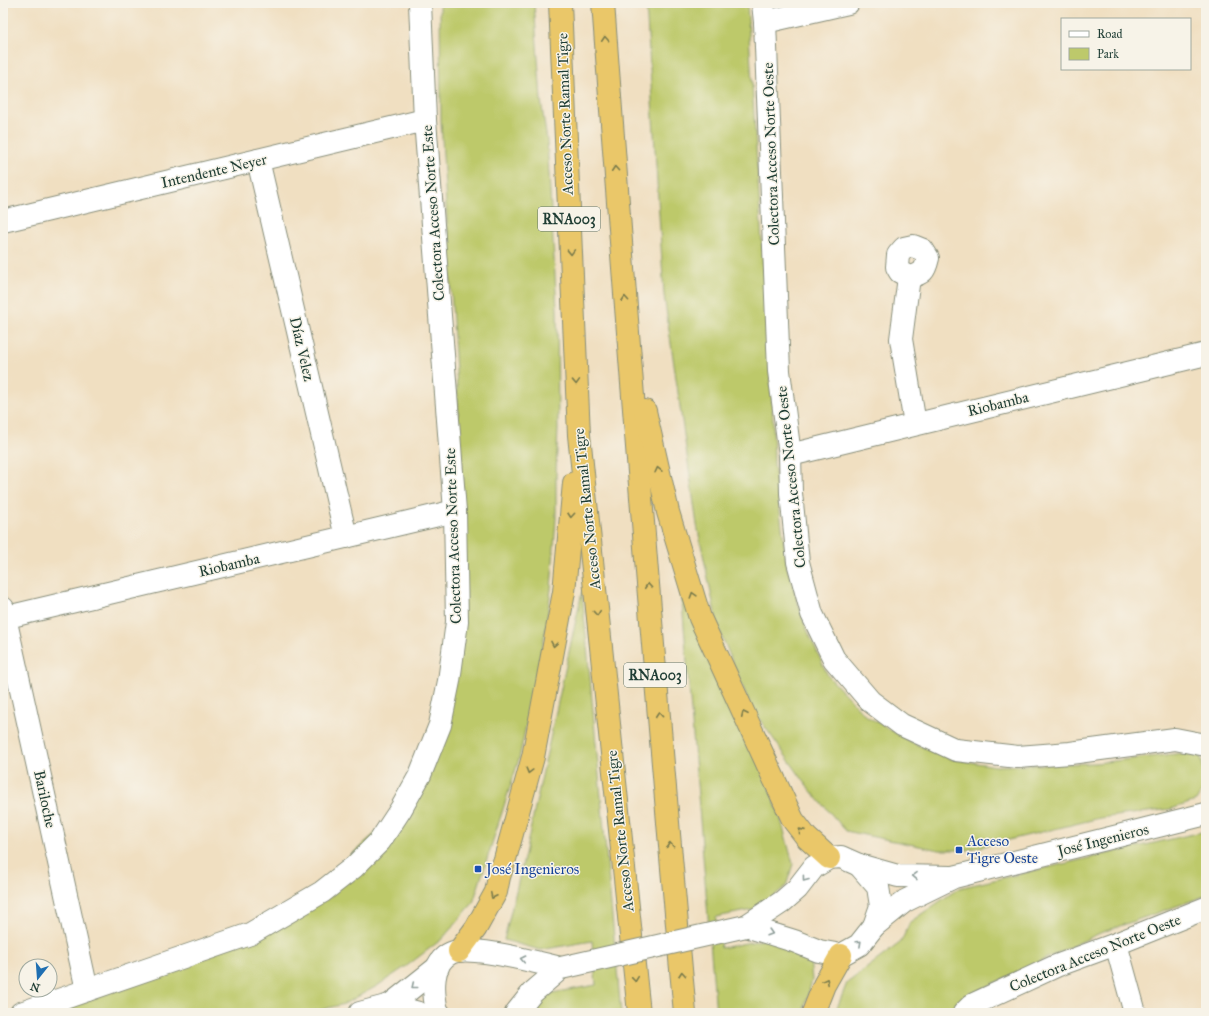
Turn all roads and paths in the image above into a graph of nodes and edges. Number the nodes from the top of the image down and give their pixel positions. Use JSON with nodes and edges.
{"nodes":[{"id":1,"x":420,"y":3,"type":"edge"},
{"id":2,"x":560,"y":3,"type":"edge"},
{"id":3,"x":603,"y":3,"type":"edge"},
{"id":4,"x":848,"y":3,"type":"edge"},
{"id":5,"x":764,"y":12,"type":"edge"},
{"id":6,"x":426,"y":120,"type":"junction"},
{"id":7,"x":258,"y":160,"type":"junction"},
{"id":8,"x":3,"y":221,"type":"edge"},
{"id":9,"x":909,"y":277,"type":"dead end"},
{"id":10,"x":628,"y":337,"type":"junction"},
{"id":11,"x":1206,"y":354,"type":"edge"},
{"id":12,"x":915,"y":424,"type":"junction"},
{"id":13,"x":579,"y":435,"type":"junction"},
{"id":14,"x":790,"y":456,"type":"junction"},
{"id":15,"x":455,"y":511,"type":"junction"},
{"id":16,"x":346,"y":537,"type":"junction"},
{"id":17,"x":4,"y":615,"type":"edge"},
{"id":18,"x":1206,"y":745,"type":"edge"},
{"id":19,"x":1206,"y":814,"type":"edge"},
{"id":20,"x":829,"y":858,"type":"junction"},
{"id":21,"x":860,"y":865,"type":"junction"},
{"id":22,"x":954,"y":877,"type":"junction"},
{"id":23,"x":1206,"y":908,"type":"edge"},
{"id":24,"x":746,"y":926,"type":"junction"},
{"id":25,"x":874,"y":926,"type":"junction"},
{"id":26,"x":1116,"y":944,"type":"junction"},
{"id":27,"x":459,"y":951,"type":"junction"},
{"id":28,"x":841,"y":955,"type":"junction"},
{"id":29,"x":438,"y":967,"type":"junction"},
{"id":30,"x":561,"y":968,"type":"junction"},
{"id":31,"x":87,"y":990,"type":"junction"},
{"id":32,"x":390,"y":1005,"type":"junction"},
{"id":33,"x":21,"y":1013,"type":"edge"},
{"id":34,"x":360,"y":1013,"type":"edge"},
{"id":35,"x":419,"y":1013,"type":"edge"},
{"id":36,"x":439,"y":1013,"type":"edge"},
{"id":37,"x":516,"y":1013,"type":"edge"},
{"id":38,"x":639,"y":1013,"type":"edge"},
{"id":39,"x":685,"y":1013,"type":"edge"},
{"id":40,"x":813,"y":1013,"type":"edge"},
{"id":41,"x":964,"y":1013,"type":"edge"},
{"id":42,"x":1135,"y":1013,"type":"edge"}],
"edges":[{"from":1,"to":6,"type":"street","name":"Colectora Acceso Norte Este"},
{"from":2,"to":13,"type":"highway","name":"Acceso Norte Ramal Tigre","number":"RNA003","one_way":true},
{"from":10,"to":3,"type":"highway","number":"RNA003","one_way":true},
{"from":4,"to":5,"type":"street"},
{"from":5,"to":14,"type":"street","name":"Colectora Acceso Norte Oeste"},
{"from":6,"to":7,"type":"street","name":"Intendente Neyer"},
{"from":6,"to":15,"type":"street","name":"Colectora Acceso Norte Este"},
{"from":7,"to":8,"type":"street","name":"Intendente Neyer"},
{"from":7,"to":16,"type":"street","name":"Díaz Velez"},
{"from":9,"to":12,"type":"street"},
{"from":20,"to":10,"type":"highway","one_way":true},
{"from":39,"to":10,"type":"highway","number":"RNA003","one_way":true},
{"from":11,"to":12,"type":"street","name":"Riobamba"},
{"from":12,"to":14,"type":"street","name":"Riobamba"},
{"from":13,"to":27,"type":"highway","one_way":true},
{"from":13,"to":38,"type":"highway","name":"Acceso Norte Ramal Tigre","number":"RNA003","one_way":true},
{"from":14,"to":18,"type":"street","name":"Colectora Acceso Norte Oeste"},
{"from":15,"to":16,"type":"street","name":"Riobamba"},
{"from":15,"to":31,"type":"street","name":"Colectora Acceso Norte Este"},
{"from":16,"to":17,"type":"street","name":"Riobamba"},
{"from":17,"to":31,"type":"street","name":"Bariloche"},
{"from":19,"to":22,"type":"street","name":"José Ingenieros"},
{"from":20,"to":21,"type":"street","name":"José Ingenieros"},
{"from":20,"to":24,"type":"street","one_way":true},
{"from":22,"to":21,"type":"street","name":"José Ingenieros","one_way":true},
{"from":21,"to":25,"type":"street"},
{"from":22,"to":25,"type":"street","name":"José Ingenieros"},
{"from":23,"to":26,"type":"street","name":"Colectora Acceso Norte Oeste"},
{"from":24,"to":28,"type":"street","one_way":true},
{"from":24,"to":30,"type":"street","bridge":true},
{"from":28,"to":25,"type":"street","one_way":true},
{"from":26,"to":41,"type":"street","name":"Colectora Acceso Norte Oeste"},
{"from":26,"to":42,"type":"street"},
{"from":27,"to":29,"type":"street"},
{"from":30,"to":27,"type":"street","one_way":true},
{"from":40,"to":28,"type":"highway","one_way":true},
{"from":29,"to":32,"type":"street","one_way":true},
{"from":29,"to":36,"type":"street"},
{"from":30,"to":37,"type":"street"},
{"from":31,"to":33,"type":"street"},
{"from":32,"to":34,"type":"street"},
{"from":32,"to":35,"type":"street"}]}
